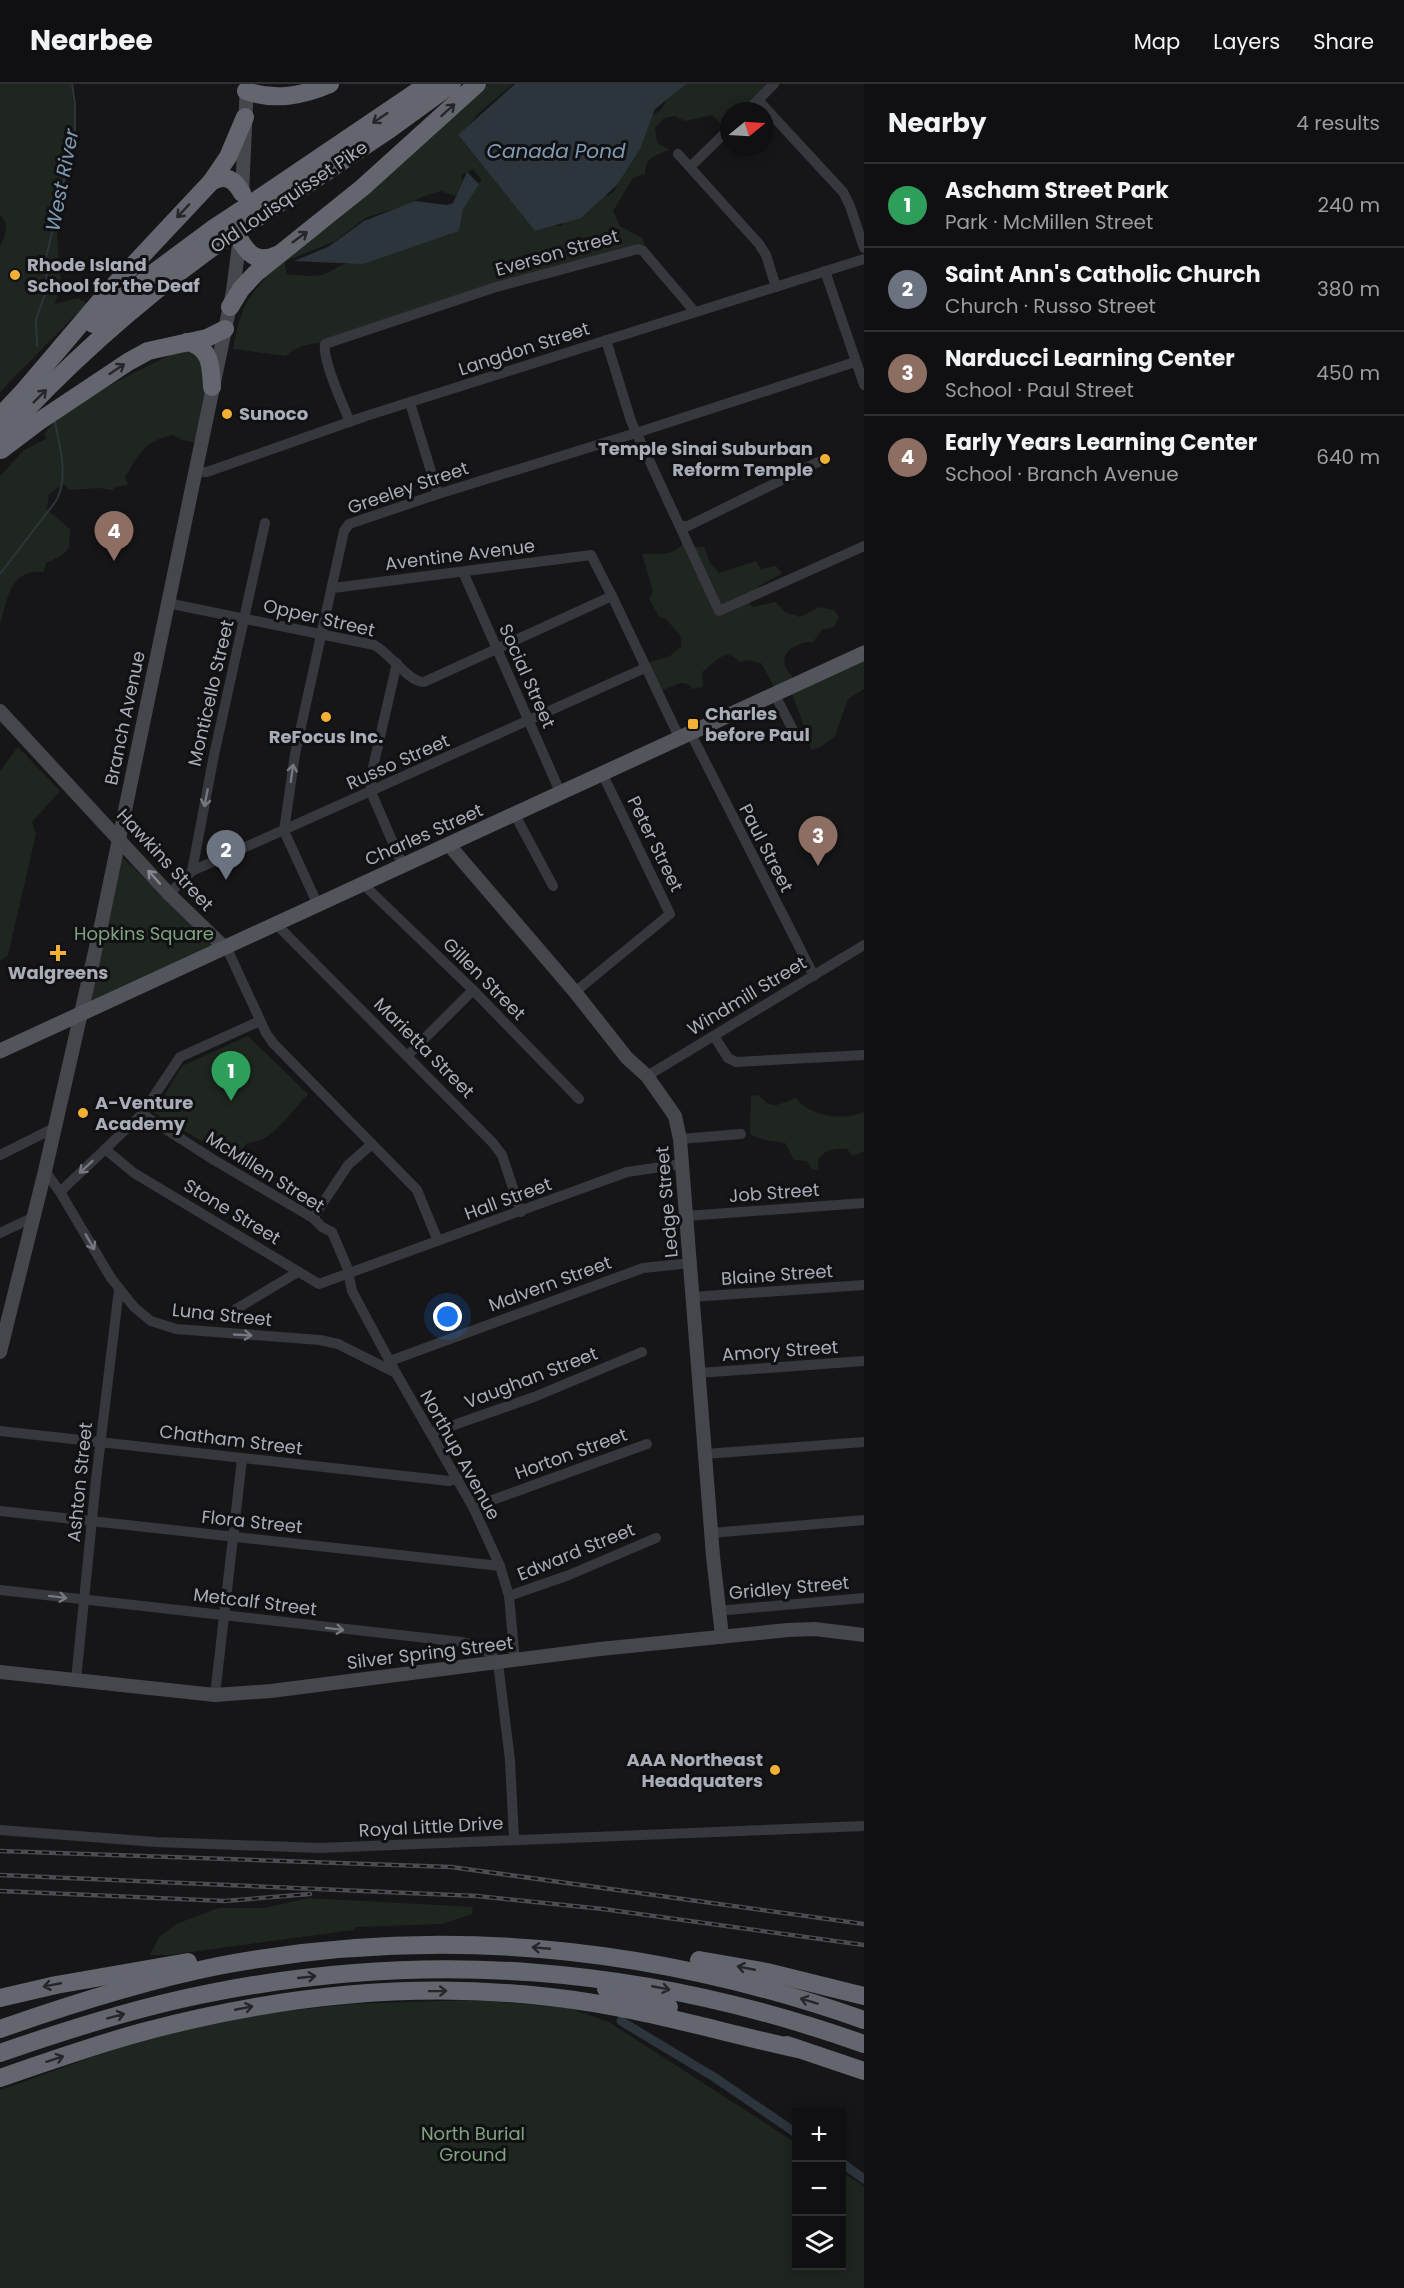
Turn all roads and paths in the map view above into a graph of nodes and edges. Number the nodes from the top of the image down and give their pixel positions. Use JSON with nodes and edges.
{"nodes":[{"id":1,"x":330,"y":84,"type":"edge"},
{"id":2,"x":428,"y":84,"type":"edge"},
{"id":3,"x":452,"y":84,"type":"edge"},
{"id":4,"x":477,"y":84,"type":"edge"},
{"id":5,"x":774,"y":84,"type":"edge"},
{"id":6,"x":246,"y":87,"type":"edge"},
{"id":7,"x":758,"y":100,"type":"joint"},
{"id":8,"x":245,"y":117,"type":"junction"},
{"id":9,"x":720,"y":138,"type":"edge"},
{"id":10,"x":678,"y":154,"type":"dead end"},
{"id":11,"x":690,"y":167,"type":"junction"},
{"id":12,"x":211,"y":182,"type":"junction"},
{"id":13,"x":242,"y":193,"type":"junction"},
{"id":14,"x":214,"y":238,"type":"junction"},
{"id":15,"x":240,"y":240,"type":"junction"},
{"id":16,"x":864,"y":248,"type":"edge"},
{"id":17,"x":278,"y":255,"type":"junction"},
{"id":18,"x":864,"y":259,"type":"edge"},
{"id":19,"x":825,"y":271,"type":"junction"},
{"id":20,"x":776,"y":287,"type":"junction"},
{"id":21,"x":230,"y":307,"type":"junction"},
{"id":22,"x":695,"y":312,"type":"junction"},
{"id":23,"x":225,"y":329,"type":"junction"},
{"id":24,"x":606,"y":340,"type":"junction"},
{"id":25,"x":187,"y":342,"type":"junction"},
{"id":26,"x":855,"y":362,"type":"junction"},
{"id":27,"x":864,"y":384,"type":"edge"},
{"id":28,"x":27,"y":387,"type":"junction"},
{"id":29,"x":212,"y":387,"type":"junction"},
{"id":30,"x":410,"y":403,"type":"junction"},
{"id":31,"x":0,"y":416,"type":"edge"},
{"id":32,"x":350,"y":422,"type":"junction"},
{"id":33,"x":636,"y":433,"type":"junction"},
{"id":34,"x":0,"y":438,"type":"edge"},
{"id":35,"x":0,"y":451,"type":"edge"},
{"id":36,"x":818,"y":462,"type":"dead end"},
{"id":37,"x":195,"y":472,"type":"junction"},
{"id":38,"x":438,"y":494,"type":"junction"},
{"id":39,"x":265,"y":523,"type":"dead end"},
{"id":40,"x":681,"y":526,"type":"junction"},
{"id":41,"x":864,"y":546,"type":"edge"},
{"id":42,"x":591,"y":555,"type":"joint"},
{"id":43,"x":463,"y":572,"type":"junction"},
{"id":44,"x":333,"y":588,"type":"junction"},
{"id":45,"x":612,"y":596,"type":"junction"},
{"id":46,"x":168,"y":601,"type":"junction"},
{"id":47,"x":245,"y":618,"type":"junction"},
{"id":48,"x":322,"y":635,"type":"junction"},
{"id":49,"x":498,"y":649,"type":"junction"},
{"id":50,"x":863,"y":655,"type":"edge"},
{"id":51,"x":397,"y":663,"type":"junction"},
{"id":52,"x":645,"y":668,"type":"junction"},
{"id":53,"x":775,"y":695,"type":"junction"},
{"id":54,"x":0,"y":711,"type":"edge"},
{"id":55,"x":529,"y":721,"type":"junction"},
{"id":56,"x":794,"y":732,"type":"dead end"},
{"id":57,"x":685,"y":737,"type":"junction"},
{"id":58,"x":603,"y":775,"type":"junction"},
{"id":59,"x":371,"y":792,"type":"junction"},
{"id":60,"x":561,"y":794,"type":"junction"},
{"id":61,"x":515,"y":815,"type":"junction"},
{"id":62,"x":284,"y":831,"type":"junction"},
{"id":63,"x":119,"y":837,"type":"junction"},
{"id":64,"x":449,"y":845,"type":"junction"},
{"id":65,"x":403,"y":866,"type":"junction"},
{"id":66,"x":192,"y":871,"type":"junction"},
{"id":67,"x":363,"y":884,"type":"junction"},
{"id":68,"x":553,"y":886,"type":"dead end"},
{"id":69,"x":169,"y":894,"type":"junction"},
{"id":70,"x":318,"y":905,"type":"junction"},
{"id":71,"x":278,"y":925,"type":"junction"},
{"id":72,"x":864,"y":945,"type":"edge"},
{"id":73,"x":225,"y":948,"type":"junction"},
{"id":74,"x":813,"y":976,"type":"junction"},
{"id":75,"x":473,"y":990,"type":"junction"},
{"id":76,"x":574,"y":992,"type":"junction"},
{"id":77,"x":81,"y":1014,"type":"junction"},
{"id":78,"x":260,"y":1021,"type":"junction"},
{"id":79,"x":714,"y":1036,"type":"junction"},
{"id":80,"x":0,"y":1051,"type":"edge"},
{"id":81,"x":408,"y":1055,"type":"junction"},
{"id":82,"x":864,"y":1055,"type":"edge"},
{"id":83,"x":647,"y":1076,"type":"junction"},
{"id":84,"x":579,"y":1099,"type":"dead end"},
{"id":85,"x":142,"y":1114,"type":"junction"},
{"id":86,"x":54,"y":1128,"type":"junction"},
{"id":87,"x":741,"y":1134,"type":"dead end"},
{"id":88,"x":680,"y":1138,"type":"junction"},
{"id":89,"x":372,"y":1144,"type":"junction"},
{"id":90,"x":105,"y":1149,"type":"junction"},
{"id":91,"x":0,"y":1155,"type":"edge"},
{"id":92,"x":682,"y":1164,"type":"junction"},
{"id":93,"x":45,"y":1171,"type":"junction"},
{"id":94,"x":60,"y":1192,"type":"junction"},
{"id":95,"x":864,"y":1203,"type":"edge"},
{"id":96,"x":521,"y":1212,"type":"junction"},
{"id":97,"x":686,"y":1216,"type":"junction"},
{"id":98,"x":34,"y":1217,"type":"junction"},
{"id":99,"x":313,"y":1218,"type":"junction"},
{"id":100,"x":0,"y":1233,"type":"edge"},
{"id":101,"x":438,"y":1241,"type":"junction"},
{"id":102,"x":691,"y":1263,"type":"junction"},
{"id":103,"x":298,"y":1272,"type":"junction"},
{"id":104,"x":347,"y":1275,"type":"junction"},
{"id":105,"x":864,"y":1285,"type":"edge"},
{"id":106,"x":119,"y":1289,"type":"junction"},
{"id":107,"x":692,"y":1297,"type":"junction"},
{"id":108,"x":236,"y":1309,"type":"dead end"},
{"id":109,"x":0,"y":1352,"type":"edge"},
{"id":110,"x":642,"y":1352,"type":"dead end"},
{"id":111,"x":390,"y":1361,"type":"junction"},
{"id":112,"x":864,"y":1361,"type":"edge"},
{"id":113,"x":396,"y":1373,"type":"junction"},
{"id":114,"x":698,"y":1373,"type":"junction"},
{"id":115,"x":0,"y":1431,"type":"edge"},
{"id":116,"x":431,"y":1434,"type":"junction"},
{"id":117,"x":864,"y":1442,"type":"edge"},
{"id":118,"x":101,"y":1443,"type":"junction"},
{"id":119,"x":647,"y":1444,"type":"dead end"},
{"id":120,"x":705,"y":1454,"type":"junction"},
{"id":121,"x":242,"y":1459,"type":"junction"},
{"id":122,"x":457,"y":1478,"type":"junction"},
{"id":123,"x":473,"y":1507,"type":"junction"},
{"id":124,"x":0,"y":1511,"type":"edge"},
{"id":125,"x":864,"y":1520,"type":"edge"},
{"id":126,"x":92,"y":1521,"type":"junction"},
{"id":127,"x":711,"y":1533,"type":"junction"},
{"id":128,"x":235,"y":1537,"type":"junction"},
{"id":129,"x":656,"y":1538,"type":"dead end"},
{"id":130,"x":500,"y":1566,"type":"junction"},
{"id":131,"x":0,"y":1590,"type":"edge"},
{"id":132,"x":508,"y":1596,"type":"junction"},
{"id":133,"x":864,"y":1598,"type":"edge"},
{"id":134,"x":85,"y":1600,"type":"junction"},
{"id":135,"x":717,"y":1611,"type":"junction"},
{"id":136,"x":224,"y":1614,"type":"junction"},
{"id":137,"x":864,"y":1635,"type":"edge"},
{"id":138,"x":722,"y":1636,"type":"junction"},
{"id":139,"x":515,"y":1661,"type":"junction"},
{"id":140,"x":498,"y":1663,"type":"junction"},
{"id":141,"x":0,"y":1672,"type":"edge"},
{"id":142,"x":76,"y":1680,"type":"junction"},
{"id":143,"x":215,"y":1695,"type":"junction"},
{"id":144,"x":864,"y":1826,"type":"edge"},
{"id":145,"x":0,"y":1830,"type":"edge"},
{"id":146,"x":514,"y":1839,"type":"junction"},
{"id":147,"x":599,"y":1954,"type":"junction"},
{"id":148,"x":255,"y":1960,"type":"junction"},
{"id":149,"x":541,"y":1971,"type":"junction"},
{"id":150,"x":864,"y":1996,"type":"edge"},
{"id":151,"x":0,"y":1998,"type":"edge"},
{"id":152,"x":864,"y":2020,"type":"edge"},
{"id":153,"x":0,"y":2029,"type":"edge"},
{"id":154,"x":864,"y":2044,"type":"edge"},
{"id":155,"x":798,"y":2049,"type":"junction"},
{"id":156,"x":0,"y":2053,"type":"edge"},
{"id":157,"x":864,"y":2071,"type":"edge"},
{"id":158,"x":0,"y":2078,"type":"edge"}],
"edges":[{"from":1,"to":6,"type":"highway"},
{"from":2,"to":14,"type":"highway","name":"Old Louisquisset Pike","one_way":true,"bridge":true},
{"from":3,"to":14,"type":"highway","name":"Old Louisquisset Pike","bridge":true},
{"from":17,"to":4,"type":"highway","one_way":true},
{"from":5,"to":7,"type":"street"},
{"from":6,"to":8,"type":"main road","name":"Branch Avenue"},
{"from":7,"to":16,"type":"street"},
{"from":8,"to":12,"type":"highway"},
{"from":8,"to":13,"type":"main road","name":"Branch Avenue"},
{"from":9,"to":11,"type":"street"},
{"from":10,"to":11,"type":"street"},
{"from":11,"to":20,"type":"street"},
{"from":12,"to":13,"type":"highway"},
{"from":12,"to":28,"type":"highway","one_way":true},
{"from":13,"to":15,"type":"main road","name":"Branch Avenue"},
{"from":14,"to":28,"type":"highway","name":"Old Louisquisset Pike"},
{"from":34,"to":14,"type":"highway","name":"Old Louisquisset Pike","one_way":true},
{"from":15,"to":17,"type":"highway"},
{"from":15,"to":21,"type":"main road","name":"Branch Avenue"},
{"from":17,"to":21,"type":"highway"},
{"from":18,"to":19,"type":"street","name":"Langdon Street"},
{"from":19,"to":20,"type":"street","name":"Langdon Street"},
{"from":19,"to":26,"type":"street"},
{"from":20,"to":22,"type":"street","name":"Langdon Street"},
{"from":21,"to":23,"type":"main road","name":"Branch Avenue"},
{"from":22,"to":24,"type":"street","name":"Langdon Street"},
{"from":22,"to":32,"type":"street","name":"Everson Street"},
{"from":23,"to":25,"type":"highway"},
{"from":23,"to":29,"type":"main road","name":"Branch Avenue"},
{"from":24,"to":30,"type":"street","name":"Langdon Street"},
{"from":24,"to":33,"type":"street"},
{"from":25,"to":29,"type":"highway"},
{"from":35,"to":25,"type":"highway","one_way":true},
{"from":26,"to":27,"type":"street"},
{"from":26,"to":33,"type":"street","name":"Greeley Street"},
{"from":28,"to":31,"type":"highway","name":"Old Louisquisset Pike"},
{"from":29,"to":37,"type":"main road","name":"Branch Avenue"},
{"from":30,"to":32,"type":"street","name":"Langdon Street"},
{"from":30,"to":38,"type":"street"},
{"from":32,"to":37,"type":"street","name":"Langdon Street"},
{"from":33,"to":38,"type":"street","name":"Greeley Street"},
{"from":33,"to":40,"type":"street"},
{"from":36,"to":40,"type":"street"},
{"from":37,"to":46,"type":"main road","name":"Branch Avenue"},
{"from":38,"to":44,"type":"street","name":"Greeley Street"},
{"from":39,"to":47,"type":"street","name":"Monticello Street"},
{"from":40,"to":41,"type":"street"},
{"from":42,"to":43,"type":"street","name":"Aventine Avenue"},
{"from":42,"to":45,"type":"street","name":"Paul Street"},
{"from":43,"to":44,"type":"street","name":"Aventine Avenue"},
{"from":43,"to":49,"type":"street","name":"Social Street"},
{"from":44,"to":48,"type":"street","name":"Greeley Street"},
{"from":45,"to":49,"type":"street","name":"Opper Street"},
{"from":45,"to":52,"type":"street","name":"Paul Street"},
{"from":46,"to":47,"type":"street","name":"Opper Street"},
{"from":46,"to":63,"type":"main road","name":"Branch Avenue"},
{"from":47,"to":48,"type":"street","name":"Opper Street"},
{"from":47,"to":66,"type":"street","name":"Monticello Street","one_way":true},
{"from":48,"to":51,"type":"street","name":"Opper Street"},
{"from":62,"to":48,"type":"street","name":"Greeley Street","one_way":true},
{"from":49,"to":51,"type":"street","name":"Opper Street"},
{"from":49,"to":55,"type":"street","name":"Social Street"},
{"from":50,"to":53,"type":"main road","name":"Charles Street"},
{"from":51,"to":59,"type":"street"},
{"from":52,"to":55,"type":"street","name":"Russo Street"},
{"from":52,"to":57,"type":"street","name":"Paul Street"},
{"from":53,"to":56,"type":"street"},
{"from":53,"to":57,"type":"main road","name":"Charles Street"},
{"from":54,"to":63,"type":"main road","name":"Hawkins Street"},
{"from":55,"to":59,"type":"street","name":"Russo Street"},
{"from":55,"to":60,"type":"street","name":"Social Street"},
{"from":57,"to":58,"type":"main road","name":"Charles Street"},
{"from":57,"to":74,"type":"street","name":"Paul Street"},
{"from":58,"to":60,"type":"main road","name":"Charles Street"},
{"from":58,"to":76,"type":"street","name":"Peter Street"},
{"from":59,"to":62,"type":"street","name":"Russo Street"},
{"from":59,"to":65,"type":"street"},
{"from":60,"to":61,"type":"main road","name":"Charles Street"},
{"from":61,"to":64,"type":"main road","name":"Charles Street"},
{"from":61,"to":68,"type":"street"},
{"from":62,"to":66,"type":"street","name":"Russo Street"},
{"from":62,"to":70,"type":"street"},
{"from":69,"to":63,"type":"main road","name":"Hawkins Street","one_way":true},
{"from":63,"to":77,"type":"main road","name":"Branch Avenue"},
{"from":64,"to":65,"type":"main road","name":"Charles Street"},
{"from":64,"to":76,"type":"main road","name":"Ledge Street"},
{"from":65,"to":67,"type":"main road","name":"Charles Street"},
{"from":66,"to":69,"type":"street","name":"Russo Street"},
{"from":67,"to":70,"type":"main road","name":"Charles Street"},
{"from":67,"to":75,"type":"street","name":"Gillen Street"},
{"from":69,"to":73,"type":"main road","name":"Hawkins Street"},
{"from":70,"to":71,"type":"main road","name":"Charles Street"},
{"from":71,"to":73,"type":"main road","name":"Charles Street"},
{"from":71,"to":81,"type":"street","name":"Marietta Street"},
{"from":72,"to":74,"type":"street","name":"Windmill Street"},
{"from":73,"to":77,"type":"main road","name":"Charles Street"},
{"from":73,"to":78,"type":"street","name":"Hawkins Street"},
{"from":74,"to":79,"type":"street","name":"Windmill Street"},
{"from":75,"to":81,"type":"street"},
{"from":75,"to":84,"type":"street","name":"Gillen Street"},
{"from":76,"to":83,"type":"main road","name":"Ledge Street"},
{"from":77,"to":80,"type":"main road","name":"Charles Street"},
{"from":77,"to":86,"type":"main road","name":"Branch Avenue"},
{"from":78,"to":85,"type":"street"},
{"from":78,"to":89,"type":"street","name":"Hawkins Street"},
{"from":79,"to":82,"type":"street"},
{"from":79,"to":83,"type":"street","name":"Windmill Street"},
{"from":81,"to":96,"type":"street","name":"Marietta Street"},
{"from":83,"to":88,"type":"main road","name":"Ledge Street"},
{"from":85,"to":90,"type":"street"},
{"from":85,"to":99,"type":"street","name":"McMillen Street"},
{"from":86,"to":91,"type":"street"},
{"from":86,"to":93,"type":"main road","name":"Branch Avenue"},
{"from":87,"to":88,"type":"street"},
{"from":88,"to":92,"type":"main road","name":"Ledge Street"},
{"from":89,"to":99,"type":"street"},
{"from":89,"to":101,"type":"street","name":"Hawkins Street"},
{"from":90,"to":94,"type":"street","one_way":true},
{"from":90,"to":103,"type":"street","name":"Stone Street"},
{"from":92,"to":96,"type":"street","name":"Hall Street"},
{"from":92,"to":97,"type":"main road","name":"Ledge Street"},
{"from":93,"to":94,"type":"street","name":"Luna Street"},
{"from":93,"to":98,"type":"main road","name":"Branch Avenue"},
{"from":94,"to":106,"type":"street","name":"Luna Street","one_way":true},
{"from":95,"to":97,"type":"street","name":"Job Street"},
{"from":96,"to":101,"type":"street","name":"Hall Street"},
{"from":97,"to":102,"type":"main road","name":"Ledge Street"},
{"from":98,"to":100,"type":"street"},
{"from":98,"to":109,"type":"main road","name":"Branch Avenue"},
{"from":99,"to":104,"type":"street","name":"McMillen Street"},
{"from":101,"to":104,"type":"street","name":"Hall Street"},
{"from":102,"to":107,"type":"main road","name":"Ledge Street"},
{"from":102,"to":111,"type":"street","name":"Malvern Street"},
{"from":103,"to":104,"type":"street","name":"Stone Street"},
{"from":103,"to":108,"type":"street"},
{"from":104,"to":111,"type":"street","name":"Northup Avenue"},
{"from":105,"to":107,"type":"street","name":"Blaine Street"},
{"from":106,"to":113,"type":"street","name":"Luna Street","one_way":true},
{"from":106,"to":118,"type":"street","name":"Ashton Street"},
{"from":107,"to":114,"type":"main road","name":"Ledge Street"},
{"from":110,"to":116,"type":"street","name":"Vaughan Street"},
{"from":111,"to":113,"type":"street","name":"Northup Avenue"},
{"from":112,"to":114,"type":"street","name":"Amory Street"},
{"from":113,"to":116,"type":"street","name":"Northup Avenue"},
{"from":114,"to":120,"type":"main road","name":"Ledge Street"},
{"from":115,"to":118,"type":"street","name":"Chatham Street"},
{"from":116,"to":122,"type":"street","name":"Northup Avenue"},
{"from":117,"to":120,"type":"street"},
{"from":118,"to":121,"type":"street","name":"Chatham Street"},
{"from":118,"to":126,"type":"street","name":"Ashton Street"},
{"from":119,"to":123,"type":"street","name":"Horton Street"},
{"from":120,"to":127,"type":"main road","name":"Ledge Street"},
{"from":121,"to":122,"type":"street","name":"Chatham Street"},
{"from":121,"to":128,"type":"street"},
{"from":122,"to":123,"type":"street","name":"Northup Avenue"},
{"from":123,"to":130,"type":"street","name":"Northup Avenue"},
{"from":124,"to":126,"type":"street","name":"Flora Street"},
{"from":125,"to":127,"type":"street"},
{"from":126,"to":128,"type":"street","name":"Flora Street"},
{"from":126,"to":134,"type":"street","name":"Ashton Street"},
{"from":127,"to":135,"type":"main road","name":"Ledge Street"},
{"from":128,"to":130,"type":"street","name":"Flora Street"},
{"from":128,"to":136,"type":"street"},
{"from":129,"to":132,"type":"street","name":"Edward Street"},
{"from":130,"to":132,"type":"street","name":"Northup Avenue"},
{"from":131,"to":134,"type":"street","name":"Metcalf Street","one_way":true},
{"from":132,"to":139,"type":"street","name":"Northup Avenue"},
{"from":133,"to":135,"type":"street","name":"Gridley Street"},
{"from":134,"to":136,"type":"street","name":"Metcalf Street"},
{"from":134,"to":142,"type":"street","name":"Ashton Street"},
{"from":135,"to":138,"type":"main road","name":"Ledge Street"},
{"from":136,"to":140,"type":"street","name":"Metcalf Street","one_way":true},
{"from":136,"to":143,"type":"street"},
{"from":137,"to":138,"type":"main road","name":"Silver Spring Street"},
{"from":138,"to":139,"type":"main road","name":"Silver Spring Street"},
{"from":139,"to":140,"type":"main road","name":"Silver Spring Street"},
{"from":140,"to":143,"type":"main road","name":"Silver Spring Street"},
{"from":140,"to":146,"type":"street"},
{"from":141,"to":142,"type":"main road","name":"Silver Spring Street"},
{"from":142,"to":143,"type":"main road","name":"Silver Spring Street"},
{"from":144,"to":146,"type":"street","name":"Royal Little Drive"},
{"from":145,"to":146,"type":"street","name":"Royal Little Drive"},
{"from":147,"to":148,"type":"highway","one_way":true},
{"from":150,"to":147,"type":"highway","one_way":true},
{"from":152,"to":147,"type":"highway","one_way":true},
{"from":148,"to":151,"type":"highway","one_way":true},
{"from":148,"to":153,"type":"highway"},
{"from":149,"to":154,"type":"highway","one_way":true},
{"from":149,"to":155,"type":"highway"},
{"from":156,"to":149,"type":"highway","one_way":true},
{"from":155,"to":157,"type":"highway"},
{"from":158,"to":155,"type":"highway","one_way":true}]}
